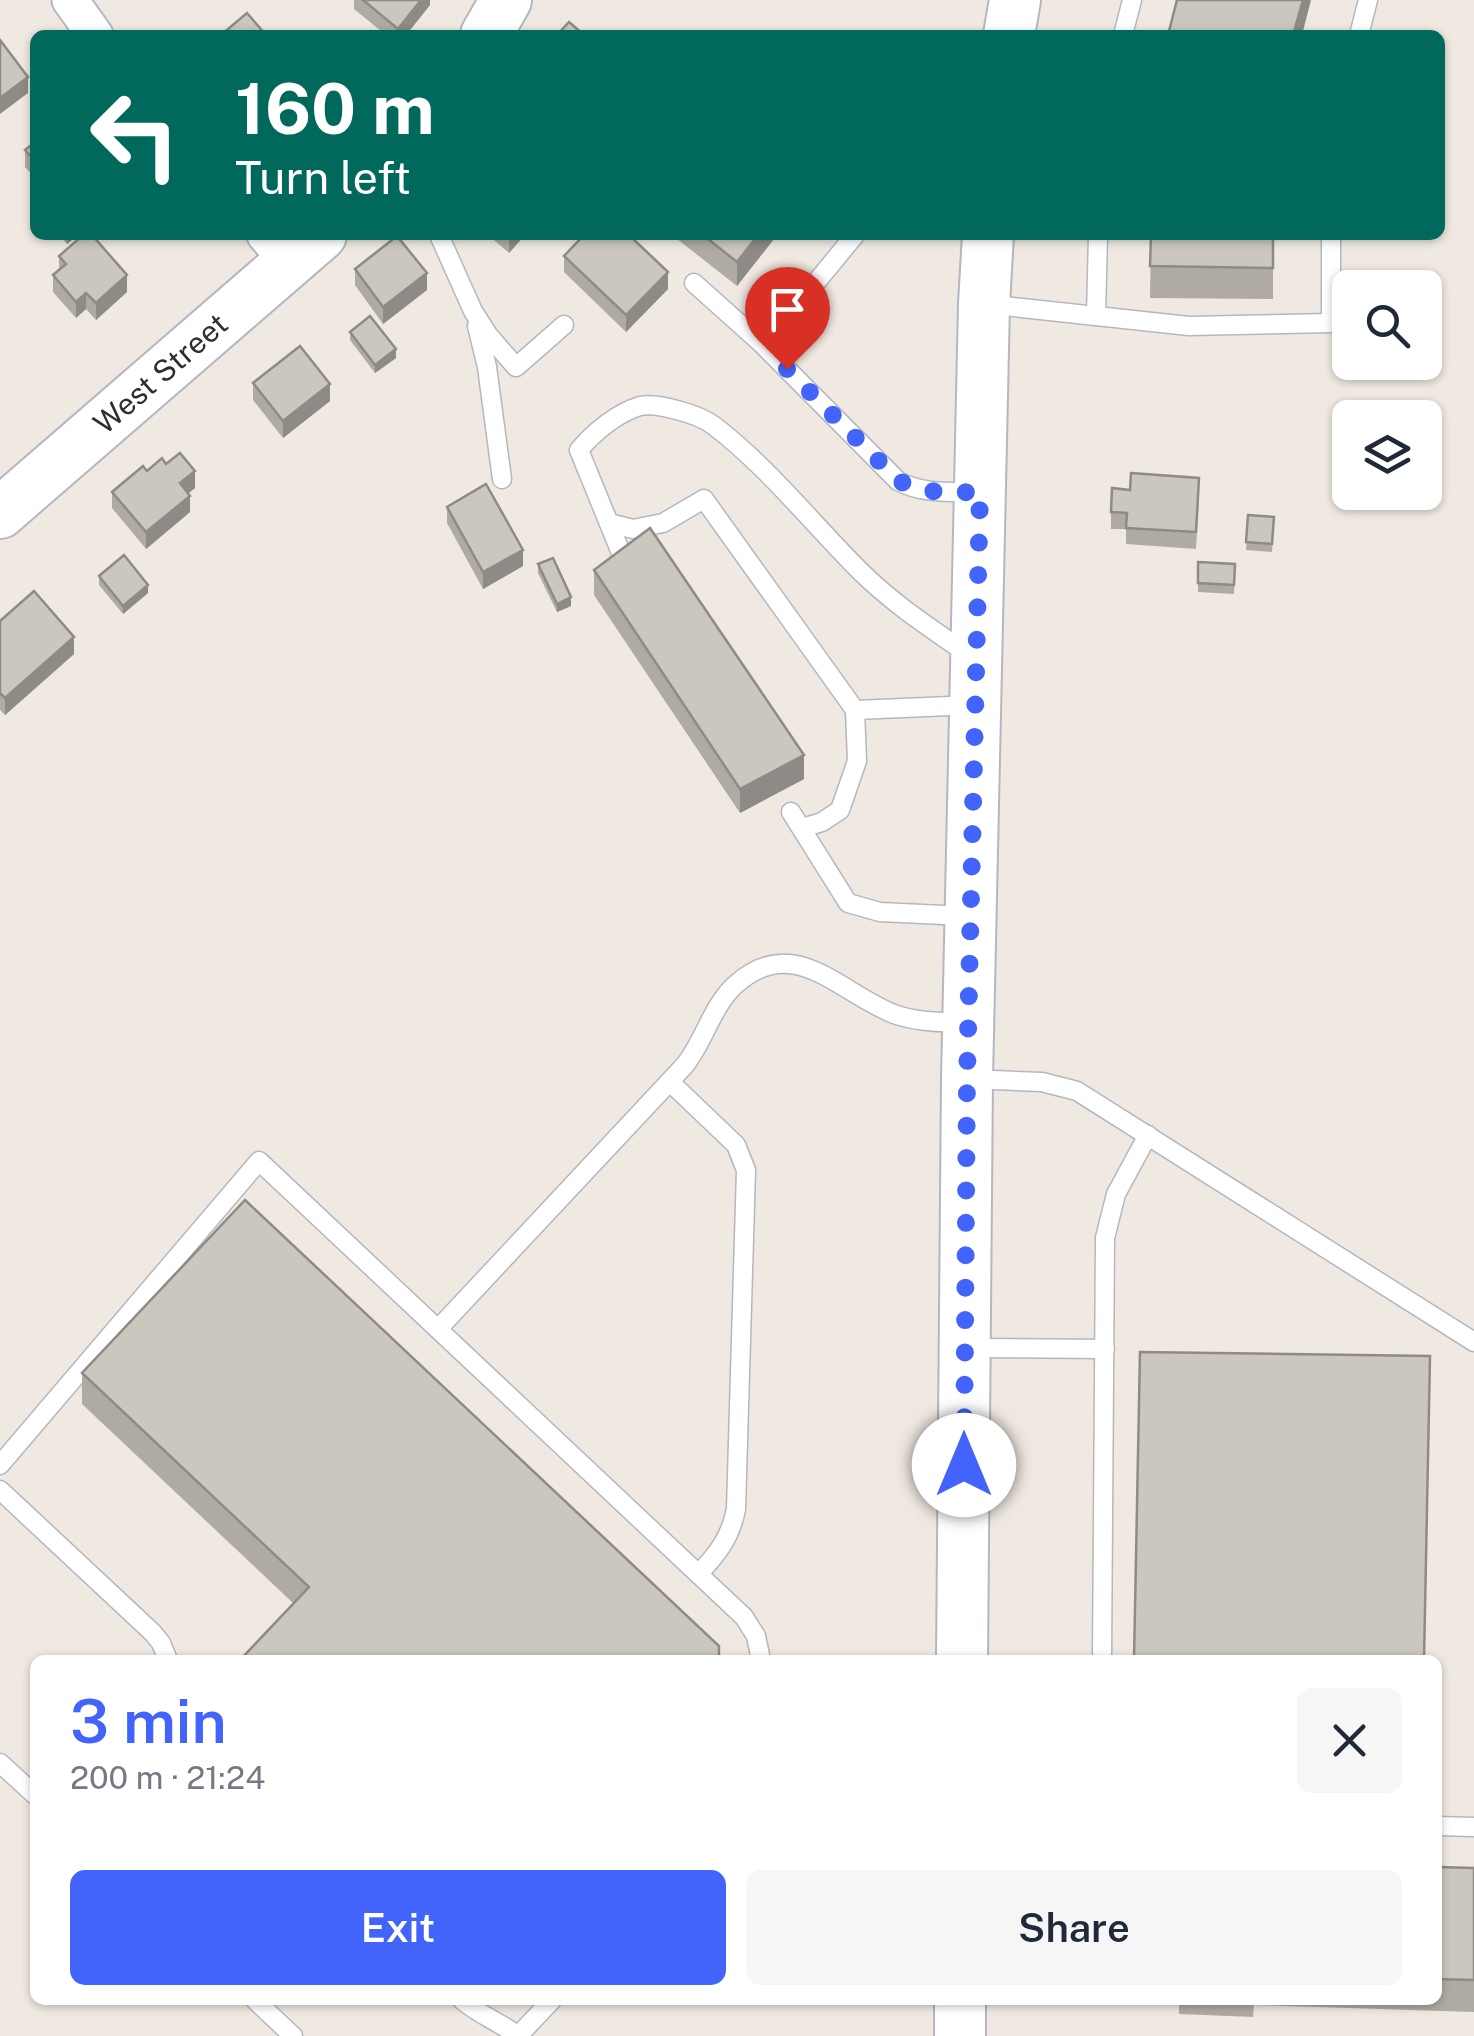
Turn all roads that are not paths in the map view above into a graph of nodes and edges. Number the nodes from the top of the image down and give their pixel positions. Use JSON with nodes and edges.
{"nodes":[{"id":1,"x":70,"y":0,"type":"edge"},
{"id":2,"x":506,"y":0,"type":"edge"},
{"id":3,"x":1016,"y":0,"type":"edge"},
{"id":4,"x":1132,"y":0,"type":"edge"},
{"id":5,"x":1368,"y":0,"type":"edge"},
{"id":6,"x":91,"y":30,"type":"edge"},
{"id":7,"x":489,"y":30,"type":"edge"},
{"id":8,"x":1011,"y":30,"type":"edge"},
{"id":9,"x":1124,"y":30,"type":"edge"},
{"id":10,"x":1360,"y":30,"type":"edge"},
{"id":11,"x":441,"y":240,"type":"edge"},
{"id":12,"x":851,"y":240,"type":"edge"},
{"id":13,"x":988,"y":240,"type":"edge"},
{"id":14,"x":1098,"y":240,"type":"edge"},
{"id":15,"x":1331,"y":240,"type":"edge"},
{"id":16,"x":292,"y":245,"type":"edge"},
{"id":17,"x":694,"y":283,"type":"dead end"},
{"id":18,"x":984,"y":304,"type":"junction"},
{"id":19,"x":473,"y":311,"type":"junction"},
{"id":20,"x":1096,"y":316,"type":"junction"},
{"id":21,"x":564,"y":325,"type":"dead end"},
{"id":22,"x":762,"y":344,"type":"junction"},
{"id":23,"x":502,"y":479,"type":"dead end"},
{"id":24,"x":980,"y":492,"type":"junction"},
{"id":25,"x":0,"y":513,"type":"edge"},
{"id":26,"x":608,"y":522,"type":"junction"},
{"id":27,"x":630,"y":568,"type":"edge"},
{"id":28,"x":976,"y":683,"type":"junction"},
{"id":29,"x":855,"y":710,"type":"junction"},
{"id":30,"x":971,"y":916,"type":"junction"},
{"id":31,"x":968,"y":1023,"type":"junction"},
{"id":32,"x":967,"y":1079,"type":"junction"},
{"id":33,"x":670,"y":1082,"type":"junction"},
{"id":34,"x":1148,"y":1135,"type":"junction"},
{"id":35,"x":438,"y":1328,"type":"junction"},
{"id":36,"x":1474,"y":1341,"type":"edge"},
{"id":37,"x":965,"y":1348,"type":"junction"},
{"id":38,"x":1105,"y":1349,"type":"junction"},
{"id":39,"x":0,"y":1465,"type":"edge"},
{"id":40,"x":0,"y":1490,"type":"edge"},
{"id":41,"x":698,"y":1574,"type":"junction"},
{"id":42,"x":166,"y":1655,"type":"edge"},
{"id":43,"x":760,"y":1655,"type":"edge"},
{"id":44,"x":962,"y":1655,"type":"edge"},
{"id":45,"x":1102,"y":1655,"type":"edge"},
{"id":46,"x":0,"y":1763,"type":"edge"},
{"id":47,"x":30,"y":1791,"type":"edge"},
{"id":48,"x":1442,"y":1826,"type":"edge"},
{"id":49,"x":1474,"y":1827,"type":"edge"},
{"id":50,"x":260,"y":2005,"type":"edge"},
{"id":51,"x":468,"y":2005,"type":"edge"},
{"id":52,"x":547,"y":2005,"type":"edge"},
{"id":53,"x":960,"y":2005,"type":"edge"},
{"id":54,"x":294,"y":2036,"type":"edge"},
{"id":55,"x":518,"y":2036,"type":"edge"},
{"id":56,"x":960,"y":2036,"type":"edge"}],
"edges":[{"from":1,"to":6,"type":"street"},
{"from":2,"to":7,"type":"main road"},
{"from":3,"to":8,"type":"main road"},
{"from":4,"to":9,"type":"lane"},
{"from":5,"to":10,"type":"lane"},
{"from":11,"to":19,"type":"lane"},
{"from":12,"to":22,"type":"lane"},
{"from":13,"to":18,"type":"main road"},
{"from":14,"to":20,"type":"lane"},
{"from":15,"to":20,"type":"lane"},
{"from":16,"to":25,"type":"main road","name":"West Street"},
{"from":17,"to":22,"type":"lane"},
{"from":18,"to":20,"type":"lane"},
{"from":18,"to":24,"type":"main road"},
{"from":19,"to":21,"type":"lane"},
{"from":19,"to":23,"type":"lane"},
{"from":22,"to":24,"type":"lane"},
{"from":24,"to":28,"type":"main road"},
{"from":26,"to":27,"type":"lane"},
{"from":26,"to":28,"type":"lane"},
{"from":26,"to":29,"type":"lane"},
{"from":28,"to":29,"type":"lane"},
{"from":28,"to":30,"type":"main road"},
{"from":29,"to":30,"type":"lane"},
{"from":30,"to":31,"type":"main road"},
{"from":31,"to":32,"type":"main road"},
{"from":31,"to":33,"type":"lane"},
{"from":32,"to":34,"type":"lane"},
{"from":32,"to":37,"type":"main road"},
{"from":33,"to":35,"type":"lane"},
{"from":33,"to":41,"type":"lane"},
{"from":34,"to":36,"type":"lane"},
{"from":34,"to":38,"type":"lane"},
{"from":35,"to":39,"type":"lane"},
{"from":35,"to":41,"type":"lane"},
{"from":37,"to":38,"type":"lane"},
{"from":37,"to":44,"type":"main road"},
{"from":38,"to":45,"type":"lane"},
{"from":40,"to":42,"type":"lane"},
{"from":41,"to":43,"type":"lane"},
{"from":46,"to":47,"type":"lane"},
{"from":48,"to":49,"type":"lane"},
{"from":50,"to":54,"type":"lane"},
{"from":51,"to":55,"type":"lane"},
{"from":52,"to":55,"type":"lane"},
{"from":53,"to":56,"type":"main road"}]}
